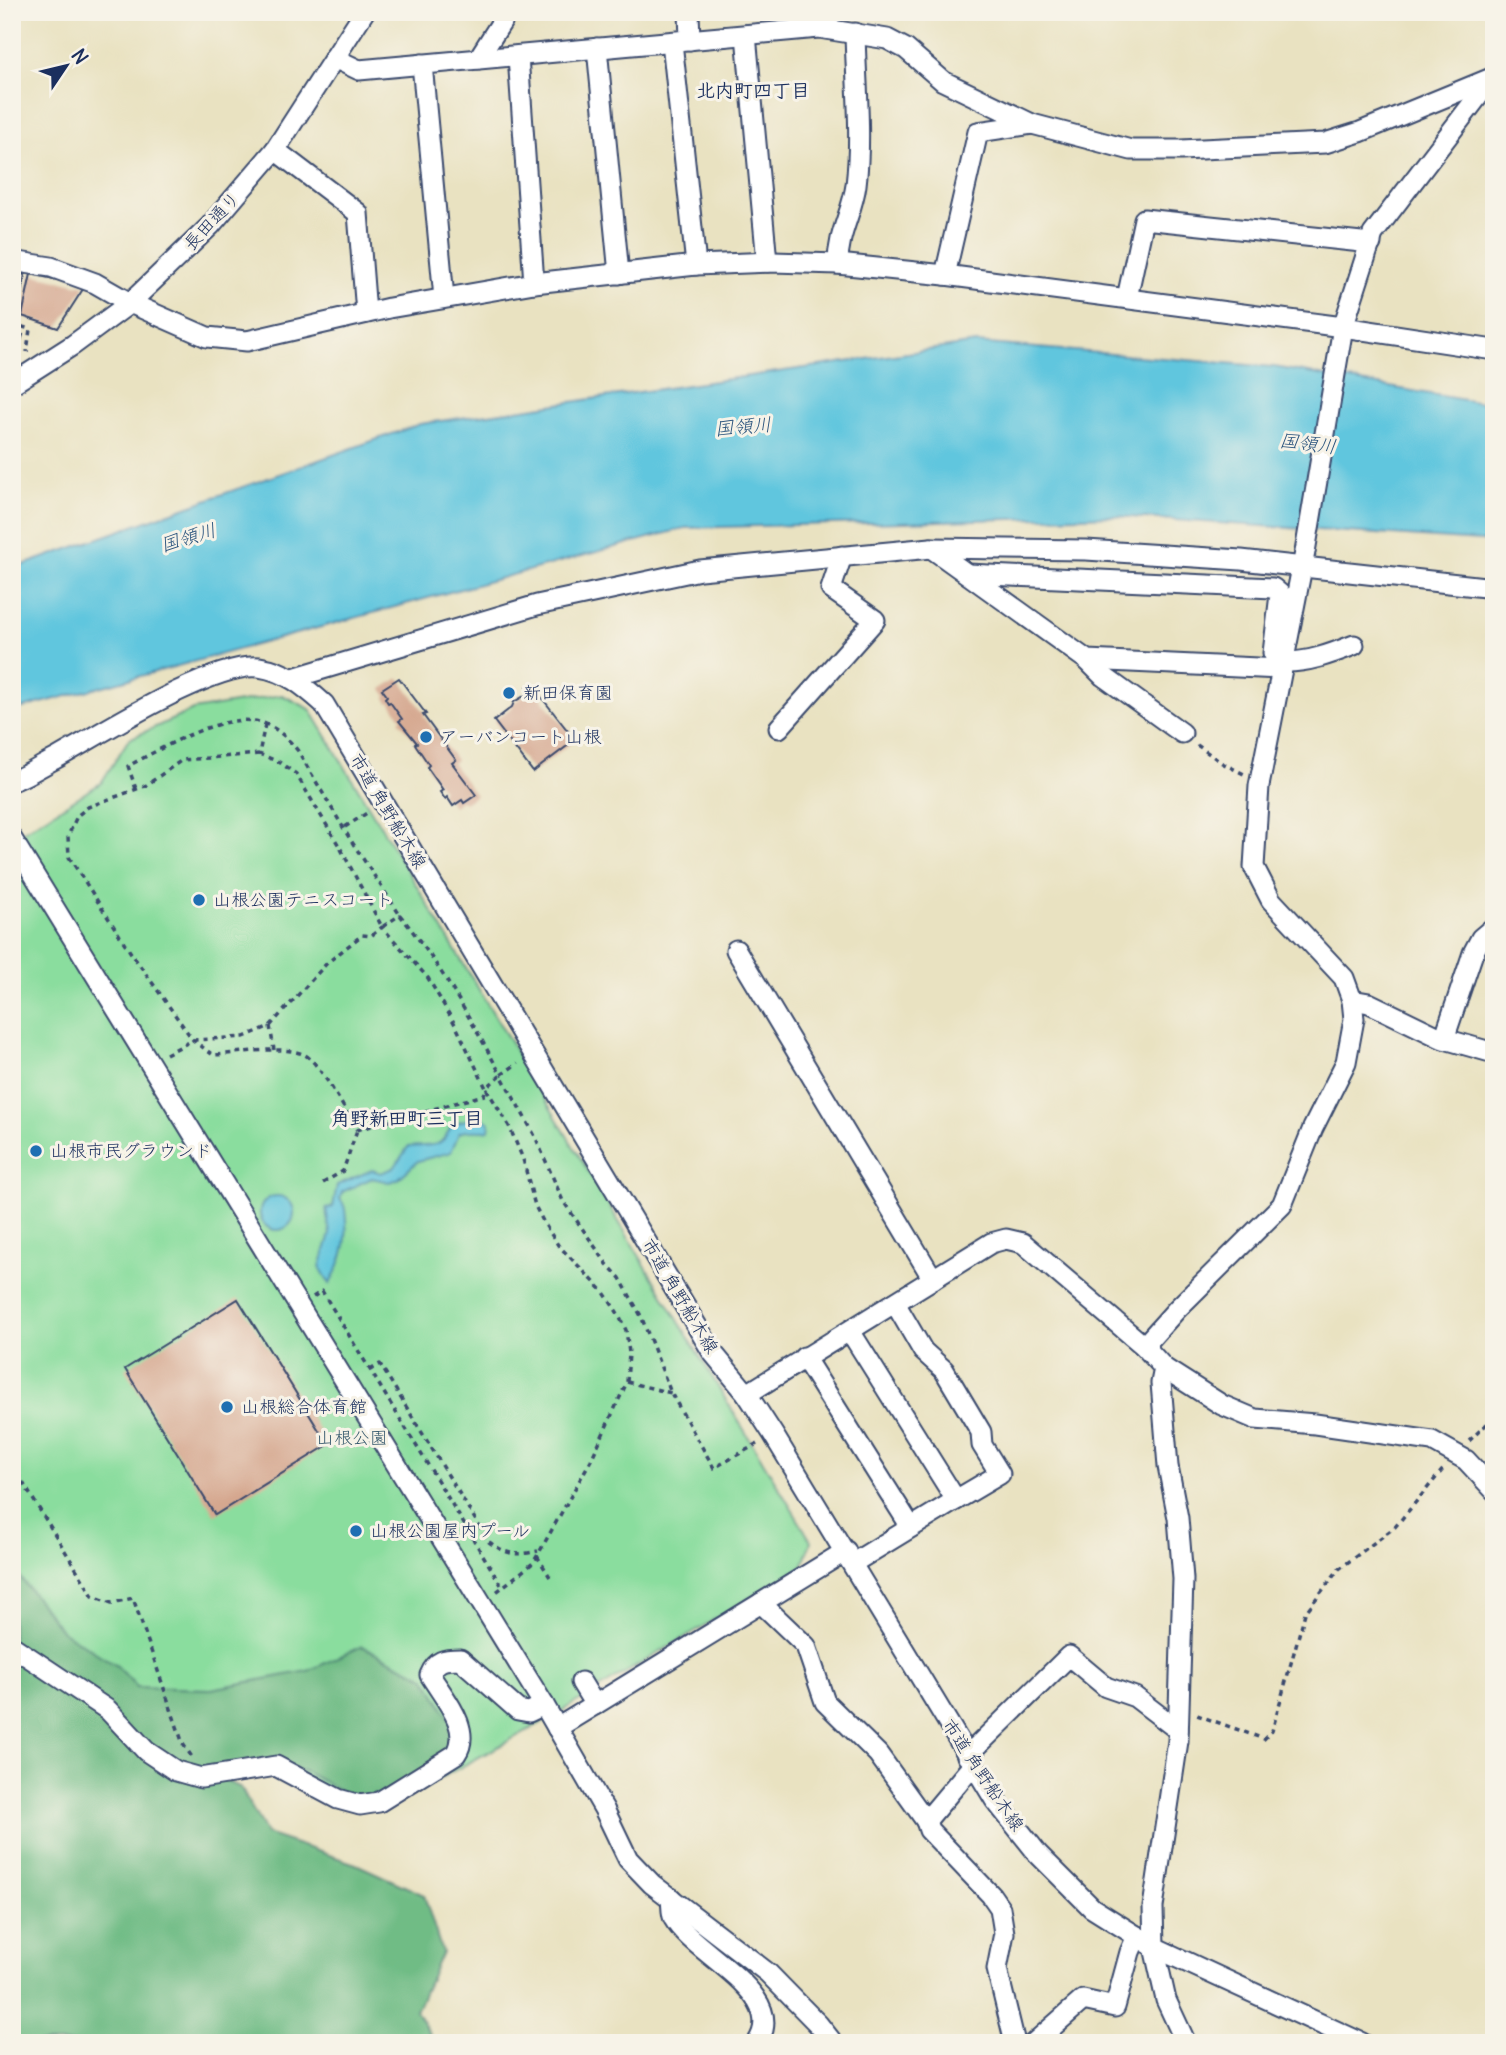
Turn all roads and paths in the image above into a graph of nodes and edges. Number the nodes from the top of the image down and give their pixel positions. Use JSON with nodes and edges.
{"nodes":[{"id":1,"x":364,"y":12,"type":"edge"},
{"id":2,"x":508,"y":12,"type":"edge"},
{"id":3,"x":689,"y":12,"type":"edge"},
{"id":4,"x":818,"y":20,"type":"edge"},
{"id":5,"x":855,"y":33,"type":"junction"},
{"id":6,"x":746,"y":35,"type":"junction"},
{"id":7,"x":681,"y":41,"type":"junction"},
{"id":8,"x":597,"y":48,"type":"junction"},
{"id":9,"x":518,"y":56,"type":"junction"},
{"id":10,"x":334,"y":58,"type":"junction"},
{"id":11,"x":478,"y":60,"type":"junction"},
{"id":12,"x":422,"y":64,"type":"junction"},
{"id":13,"x":1494,"y":76,"type":"edge"},
{"id":14,"x":1032,"y":124,"type":"junction"},
{"id":15,"x":275,"y":150,"type":"junction"},
{"id":16,"x":1371,"y":243,"type":"junction"},
{"id":17,"x":12,"y":261,"type":"edge"},
{"id":18,"x":767,"y":262,"type":"junction"},
{"id":19,"x":838,"y":264,"type":"junction"},
{"id":20,"x":696,"y":265,"type":"junction"},
{"id":21,"x":619,"y":274,"type":"junction"},
{"id":22,"x":945,"y":275,"type":"junction"},
{"id":23,"x":534,"y":283,"type":"junction"},
{"id":24,"x":444,"y":298,"type":"junction"},
{"id":25,"x":1127,"y":298,"type":"junction"},
{"id":26,"x":130,"y":303,"type":"junction"},
{"id":27,"x":366,"y":313,"type":"junction"},
{"id":28,"x":12,"y":324,"type":"edge"},
{"id":29,"x":1343,"y":333,"type":"junction"},
{"id":30,"x":1494,"y":350,"type":"edge"},
{"id":31,"x":19,"y":380,"type":"edge"},
{"id":32,"x":932,"y":548,"type":"junction"},
{"id":33,"x":842,"y":556,"type":"junction"},
{"id":34,"x":1303,"y":560,"type":"junction"},
{"id":35,"x":968,"y":574,"type":"junction"},
{"id":36,"x":1494,"y":588,"type":"edge"},
{"id":37,"x":1354,"y":645,"type":"dead end"},
{"id":38,"x":1087,"y":660,"type":"junction"},
{"id":39,"x":1279,"y":666,"type":"junction"},
{"id":40,"x":293,"y":678,"type":"junction"},
{"id":41,"x":265,"y":724,"type":"junction"},
{"id":42,"x":779,"y":728,"type":"dead end"},
{"id":43,"x":1182,"y":733,"type":"joint"},
{"id":44,"x":259,"y":754,"type":"junction"},
{"id":45,"x":12,"y":781,"type":"edge"},
{"id":46,"x":1260,"y":781,"type":"junction"},
{"id":47,"x":136,"y":789,"type":"junction"},
{"id":48,"x":383,"y":803,"type":"junction"},
{"id":49,"x":345,"y":827,"type":"junction"},
{"id":50,"x":12,"y":839,"type":"edge"},
{"id":51,"x":400,"y":915,"type":"junction"},
{"id":52,"x":382,"y":927,"type":"junction"},
{"id":53,"x":1494,"y":927,"type":"edge"},
{"id":54,"x":736,"y":950,"type":"dead end"},
{"id":55,"x":1352,"y":1000,"type":"junction"},
{"id":56,"x":270,"y":1026,"type":"junction"},
{"id":57,"x":1444,"y":1039,"type":"junction"},
{"id":58,"x":193,"y":1040,"type":"junction"},
{"id":59,"x":274,"y":1050,"type":"junction"},
{"id":60,"x":1494,"y":1053,"type":"edge"},
{"id":61,"x":148,"y":1062,"type":"junction"},
{"id":62,"x":501,"y":1075,"type":"junction"},
{"id":63,"x":486,"y":1087,"type":"junction"},
{"id":64,"x":357,"y":1130,"type":"junction"},
{"id":65,"x":323,"y":1183,"type":"dead end"},
{"id":66,"x":933,"y":1279,"type":"junction"},
{"id":67,"x":895,"y":1303,"type":"junction"},
{"id":68,"x":299,"y":1305,"type":"junction"},
{"id":69,"x":850,"y":1331,"type":"junction"},
{"id":70,"x":1144,"y":1346,"type":"junction"},
{"id":71,"x":804,"y":1357,"type":"junction"},
{"id":72,"x":1164,"y":1368,"type":"junction"},
{"id":73,"x":370,"y":1370,"type":"junction"},
{"id":74,"x":627,"y":1382,"type":"junction"},
{"id":75,"x":671,"y":1393,"type":"junction"},
{"id":76,"x":747,"y":1394,"type":"junction"},
{"id":77,"x":1494,"y":1417,"type":"edge"},
{"id":78,"x":773,"y":1434,"type":"junction"},
{"id":79,"x":1457,"y":1453,"type":"junction"},
{"id":80,"x":12,"y":1465,"type":"edge"},
{"id":81,"x":1494,"y":1490,"type":"edge"},
{"id":82,"x":956,"y":1500,"type":"junction"},
{"id":83,"x":911,"y":1527,"type":"junction"},
{"id":84,"x":540,"y":1551,"type":"junction"},
{"id":85,"x":537,"y":1556,"type":"junction"},
{"id":86,"x":849,"y":1557,"type":"junction"},
{"id":87,"x":550,"y":1577,"type":"dead end"},
{"id":88,"x":503,"y":1588,"type":"junction"},
{"id":89,"x":481,"y":1602,"type":"junction"},
{"id":90,"x":761,"y":1603,"type":"junction"},
{"id":91,"x":12,"y":1646,"type":"edge"},
{"id":92,"x":581,"y":1682,"type":"dead end"},
{"id":93,"x":544,"y":1705,"type":"junction"},
{"id":94,"x":595,"y":1705,"type":"junction"},
{"id":95,"x":1178,"y":1709,"type":"junction"},
{"id":96,"x":557,"y":1728,"type":"junction"},
{"id":97,"x":1178,"y":1730,"type":"junction"},
{"id":98,"x":970,"y":1761,"type":"junction"},
{"id":99,"x":206,"y":1777,"type":"junction"},
{"id":100,"x":926,"y":1821,"type":"junction"},
{"id":101,"x":671,"y":1898,"type":"junction"},
{"id":102,"x":1137,"y":1936,"type":"junction"},
{"id":103,"x":1154,"y":1947,"type":"junction"},
{"id":104,"x":757,"y":2043,"type":"edge"},
{"id":105,"x":834,"y":2043,"type":"edge"},
{"id":106,"x":1015,"y":2043,"type":"edge"},
{"id":107,"x":1034,"y":2043,"type":"edge"},
{"id":108,"x":1186,"y":2043,"type":"edge"},
{"id":109,"x":1362,"y":2043,"type":"edge"}],
"edges":[{"from":1,"to":10,"type":"street","name":"長田通り"},
{"from":2,"to":11,"type":"street"},
{"from":3,"to":7,"type":"street"},
{"from":4,"to":5,"type":"street"},
{"from":4,"to":6,"type":"street"},
{"from":5,"to":14,"type":"street"},
{"from":5,"to":19,"type":"street"},
{"from":6,"to":7,"type":"street"},
{"from":6,"to":18,"type":"street"},
{"from":7,"to":8,"type":"street"},
{"from":7,"to":20,"type":"street"},
{"from":8,"to":9,"type":"street"},
{"from":8,"to":21,"type":"street"},
{"from":9,"to":11,"type":"street"},
{"from":9,"to":23,"type":"street"},
{"from":10,"to":12,"type":"street"},
{"from":10,"to":15,"type":"street","name":"長田通り"},
{"from":11,"to":12,"type":"street"},
{"from":12,"to":24,"type":"street"},
{"from":13,"to":14,"type":"street"},
{"from":13,"to":16,"type":"street"},
{"from":14,"to":22,"type":"street"},
{"from":15,"to":26,"type":"street","name":"長田通り"},
{"from":15,"to":27,"type":"street"},
{"from":16,"to":25,"type":"street"},
{"from":16,"to":29,"type":"street"},
{"from":17,"to":26,"type":"street"},
{"from":18,"to":19,"type":"street"},
{"from":18,"to":20,"type":"street"},
{"from":19,"to":22,"type":"street"},
{"from":20,"to":21,"type":"street"},
{"from":21,"to":23,"type":"street"},
{"from":22,"to":25,"type":"street"},
{"from":23,"to":24,"type":"street"},
{"from":24,"to":27,"type":"street"},
{"from":25,"to":29,"type":"street"},
{"from":26,"to":27,"type":"street"},
{"from":26,"to":31,"type":"street","name":"長田通り"},
{"from":28,"to":31,"type":"path"},
{"from":29,"to":30,"type":"street"},
{"from":29,"to":34,"type":"street"},
{"from":32,"to":33,"type":"street"},
{"from":32,"to":34,"type":"street"},
{"from":32,"to":35,"type":"street"},
{"from":33,"to":40,"type":"street"},
{"from":33,"to":42,"type":"street"},
{"from":34,"to":36,"type":"street"},
{"from":34,"to":39,"type":"street"},
{"from":35,"to":38,"type":"street"},
{"from":35,"to":39,"type":"street"},
{"from":37,"to":39,"type":"street"},
{"from":38,"to":39,"type":"street"},
{"from":38,"to":43,"type":"street"},
{"from":39,"to":46,"type":"street"},
{"from":40,"to":45,"type":"street","name":"市道 角野船木線"},
{"from":40,"to":48,"type":"street","name":"市道 角野船木線"},
{"from":41,"to":44,"type":"path"},
{"from":41,"to":47,"type":"path"},
{"from":41,"to":49,"type":"path"},
{"from":43,"to":46,"type":"path"},
{"from":44,"to":47,"type":"path"},
{"from":44,"to":52,"type":"path"},
{"from":46,"to":55,"type":"street"},
{"from":47,"to":58,"type":"path"},
{"from":48,"to":49,"type":"path"},
{"from":48,"to":76,"type":"street","name":"市道 角野船木線"},
{"from":49,"to":51,"type":"path"},
{"from":50,"to":61,"type":"street"},
{"from":51,"to":52,"type":"path"},
{"from":51,"to":62,"type":"path"},
{"from":52,"to":56,"type":"path"},
{"from":52,"to":63,"type":"path"},
{"from":53,"to":57,"type":"street"},
{"from":54,"to":66,"type":"street"},
{"from":55,"to":57,"type":"street"},
{"from":55,"to":70,"type":"street"},
{"from":56,"to":58,"type":"path"},
{"from":56,"to":59,"type":"path"},
{"from":57,"to":60,"type":"street"},
{"from":58,"to":59,"type":"path"},
{"from":58,"to":61,"type":"path"},
{"from":59,"to":64,"type":"path"},
{"from":61,"to":68,"type":"street"},
{"from":62,"to":63,"type":"path"},
{"from":62,"to":75,"type":"path"},
{"from":63,"to":64,"type":"path"},
{"from":63,"to":74,"type":"path"},
{"from":64,"to":65,"type":"path"},
{"from":66,"to":67,"type":"street"},
{"from":66,"to":70,"type":"street"},
{"from":67,"to":69,"type":"street"},
{"from":67,"to":82,"type":"street"},
{"from":68,"to":73,"type":"path"},
{"from":68,"to":89,"type":"street"},
{"from":69,"to":71,"type":"street"},
{"from":69,"to":82,"type":"street"},
{"from":70,"to":72,"type":"street"},
{"from":71,"to":76,"type":"street"},
{"from":71,"to":83,"type":"street"},
{"from":72,"to":79,"type":"street"},
{"from":72,"to":95,"type":"street"},
{"from":73,"to":84,"type":"path"},
{"from":73,"to":88,"type":"path"},
{"from":74,"to":75,"type":"path"},
{"from":74,"to":84,"type":"path"},
{"from":75,"to":78,"type":"path"},
{"from":76,"to":78,"type":"street","name":"市道 角野船木線"},
{"from":77,"to":79,"type":"path"},
{"from":78,"to":86,"type":"street","name":"市道 角野船木線"},
{"from":79,"to":81,"type":"street"},
{"from":79,"to":95,"type":"path"},
{"from":80,"to":99,"type":"path"},
{"from":82,"to":83,"type":"street"},
{"from":83,"to":86,"type":"street"},
{"from":84,"to":85,"type":"path"},
{"from":85,"to":87,"type":"path"},
{"from":85,"to":88,"type":"path"},
{"from":86,"to":90,"type":"street"},
{"from":86,"to":98,"type":"street","name":"市道 角野船木線"},
{"from":88,"to":89,"type":"path"},
{"from":89,"to":93,"type":"street"},
{"from":90,"to":94,"type":"street"},
{"from":90,"to":100,"type":"street"},
{"from":91,"to":99,"type":"street"},
{"from":92,"to":94,"type":"street"},
{"from":93,"to":96,"type":"street"},
{"from":93,"to":99,"type":"street"},
{"from":94,"to":96,"type":"street"},
{"from":95,"to":97,"type":"street"},
{"from":96,"to":101,"type":"street"},
{"from":97,"to":98,"type":"street"},
{"from":97,"to":103,"type":"street"},
{"from":98,"to":100,"type":"street"},
{"from":98,"to":102,"type":"street","name":"市道 角野船木線"},
{"from":100,"to":106,"type":"street"},
{"from":101,"to":104,"type":"street"},
{"from":101,"to":105,"type":"street"},
{"from":102,"to":103,"type":"street","name":"市道 角野船木線"},
{"from":102,"to":107,"type":"street"},
{"from":103,"to":108,"type":"street"},
{"from":103,"to":109,"type":"street","name":"市道 角野船木線"}]}
